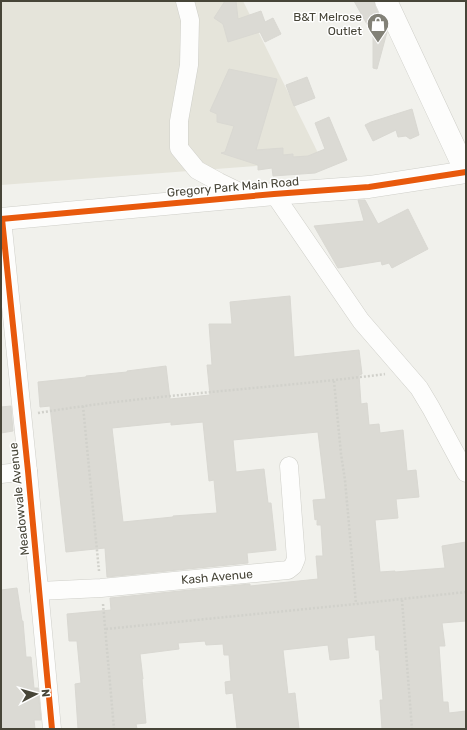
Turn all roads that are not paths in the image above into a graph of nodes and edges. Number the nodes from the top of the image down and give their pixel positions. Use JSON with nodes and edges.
{"nodes":[{"id":1,"x":185,"y":1,"type":"edge"},
{"id":2,"x":386,"y":1,"type":"edge"},
{"id":3,"x":466,"y":172,"type":"edge"},
{"id":4,"x":274,"y":194,"type":"junction"},
{"id":5,"x":248,"y":196,"type":"junction"},
{"id":6,"x":1,"y":219,"type":"edge"},
{"id":7,"x":7,"y":328,"type":"edge"},
{"id":8,"x":288,"y":466,"type":"dead end"},
{"id":9,"x":28,"y":471,"type":"junction"},
{"id":10,"x":466,"y":473,"type":"edge"},
{"id":11,"x":1,"y":474,"type":"edge"},
{"id":12,"x":39,"y":591,"type":"junction"},
{"id":13,"x":52,"y":729,"type":"edge"}],
"edges":[{"from":1,"to":5,"type":"street"},
{"from":2,"to":3,"type":"street","name":"Gregory Park Main Road"},
{"from":3,"to":4,"type":"street","name":"Gregory Park Main Road"},
{"from":4,"to":5,"type":"street","name":"Gregory Park Main Road"},
{"from":4,"to":10,"type":"street"},
{"from":5,"to":6,"type":"street","name":"Gregory Park Main Road"},
{"from":6,"to":7,"type":"street","name":"Meadowvale Avenue"},
{"from":7,"to":9,"type":"street","name":"Meadowvale Avenue"},
{"from":8,"to":12,"type":"street","name":"Kash Avenue"},
{"from":9,"to":11,"type":"street"},
{"from":9,"to":12,"type":"street","name":"Meadowvale Avenue"},
{"from":12,"to":13,"type":"street","name":"Meadowvale Avenue"}]}
